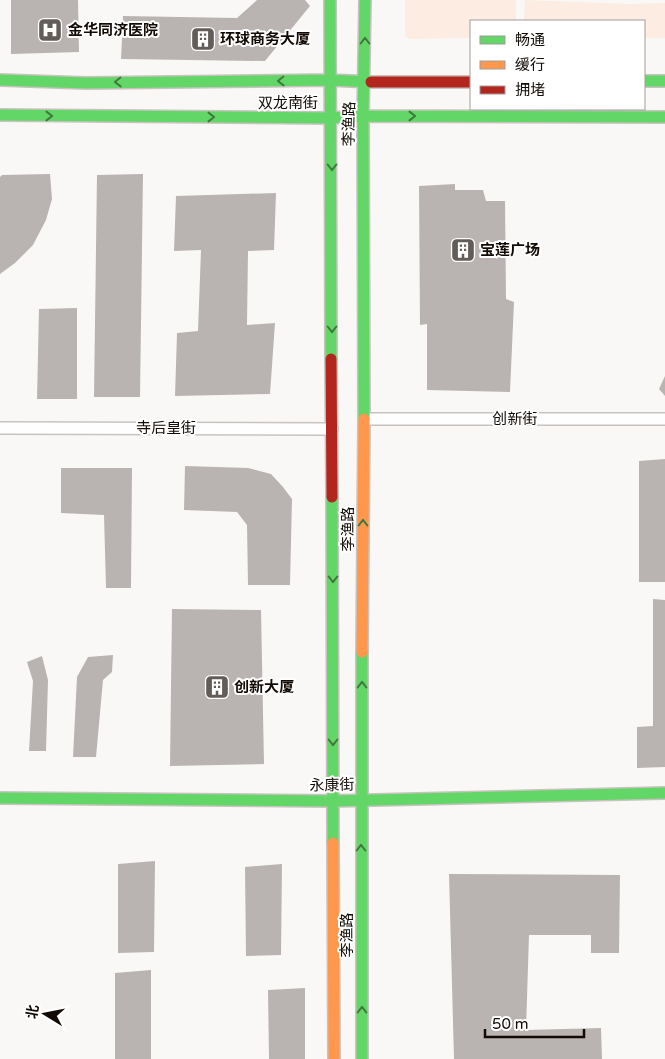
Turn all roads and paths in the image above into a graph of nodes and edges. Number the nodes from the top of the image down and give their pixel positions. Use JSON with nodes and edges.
{"nodes":[{"id":1,"x":330,"y":0,"type":"edge"},
{"id":2,"x":365,"y":0,"type":"edge"},
{"id":3,"x":0,"y":80,"type":"edge"},
{"id":4,"x":330,"y":80,"type":"junction"},
{"id":5,"x":645,"y":81,"type":"edge"},
{"id":6,"x":665,"y":81,"type":"edge"},
{"id":7,"x":365,"y":82,"type":"junction"},
{"id":8,"x":470,"y":82,"type":"edge"},
{"id":9,"x":0,"y":116,"type":"edge"},
{"id":10,"x":364,"y":116,"type":"junction"},
{"id":11,"x":665,"y":117,"type":"edge"},
{"id":12,"x":332,"y":118,"type":"junction"},
{"id":13,"x":364,"y":419,"type":"junction"},
{"id":14,"x":665,"y":419,"type":"edge"},
{"id":15,"x":0,"y":428,"type":"edge"},
{"id":16,"x":332,"y":429,"type":"junction"},
{"id":17,"x":665,"y":793,"type":"edge"},
{"id":18,"x":0,"y":798,"type":"edge"},
{"id":19,"x":361,"y":800,"type":"junction"},
{"id":20,"x":333,"y":801,"type":"junction"},
{"id":21,"x":334,"y":1059,"type":"edge"},
{"id":22,"x":362,"y":1059,"type":"edge"}],
"edges":[{"from":1,"to":4,"type":"main road","name":"李渔路"},
{"from":7,"to":2,"type":"main road","name":"李渔路","one_way":true},
{"from":4,"to":3,"type":"main road","name":"双龙南街","one_way":true},
{"from":4,"to":7,"type":"main road","name":"双龙南街"},
{"from":4,"to":12,"type":"main road","name":"李渔路"},
{"from":5,"to":6,"type":"main road"},
{"from":7,"to":8,"type":"main road","name":"双龙南街"},
{"from":7,"to":10,"type":"main road","name":"李渔路"},
{"from":9,"to":12,"type":"main road","name":"双龙南街","one_way":true},
{"from":10,"to":11,"type":"main road","name":"双龙南街","one_way":true},
{"from":10,"to":12,"type":"main road","name":"双龙南街"},
{"from":10,"to":13,"type":"main road","name":"李渔路"},
{"from":12,"to":16,"type":"main road","name":"李渔路","one_way":true},
{"from":13,"to":14,"type":"street","name":"创新街"},
{"from":19,"to":13,"type":"main road","name":"李渔路","one_way":true},
{"from":15,"to":16,"type":"street","name":"寺后皇街"},
{"from":16,"to":20,"type":"main road","name":"李渔路","one_way":true},
{"from":17,"to":19,"type":"main road","name":"永康街"},
{"from":18,"to":20,"type":"main road","name":"永康街"},
{"from":19,"to":20,"type":"main road","name":"永康街"},
{"from":22,"to":19,"type":"main road","name":"李渔路","one_way":true},
{"from":20,"to":21,"type":"main road","name":"李渔路"}]}
